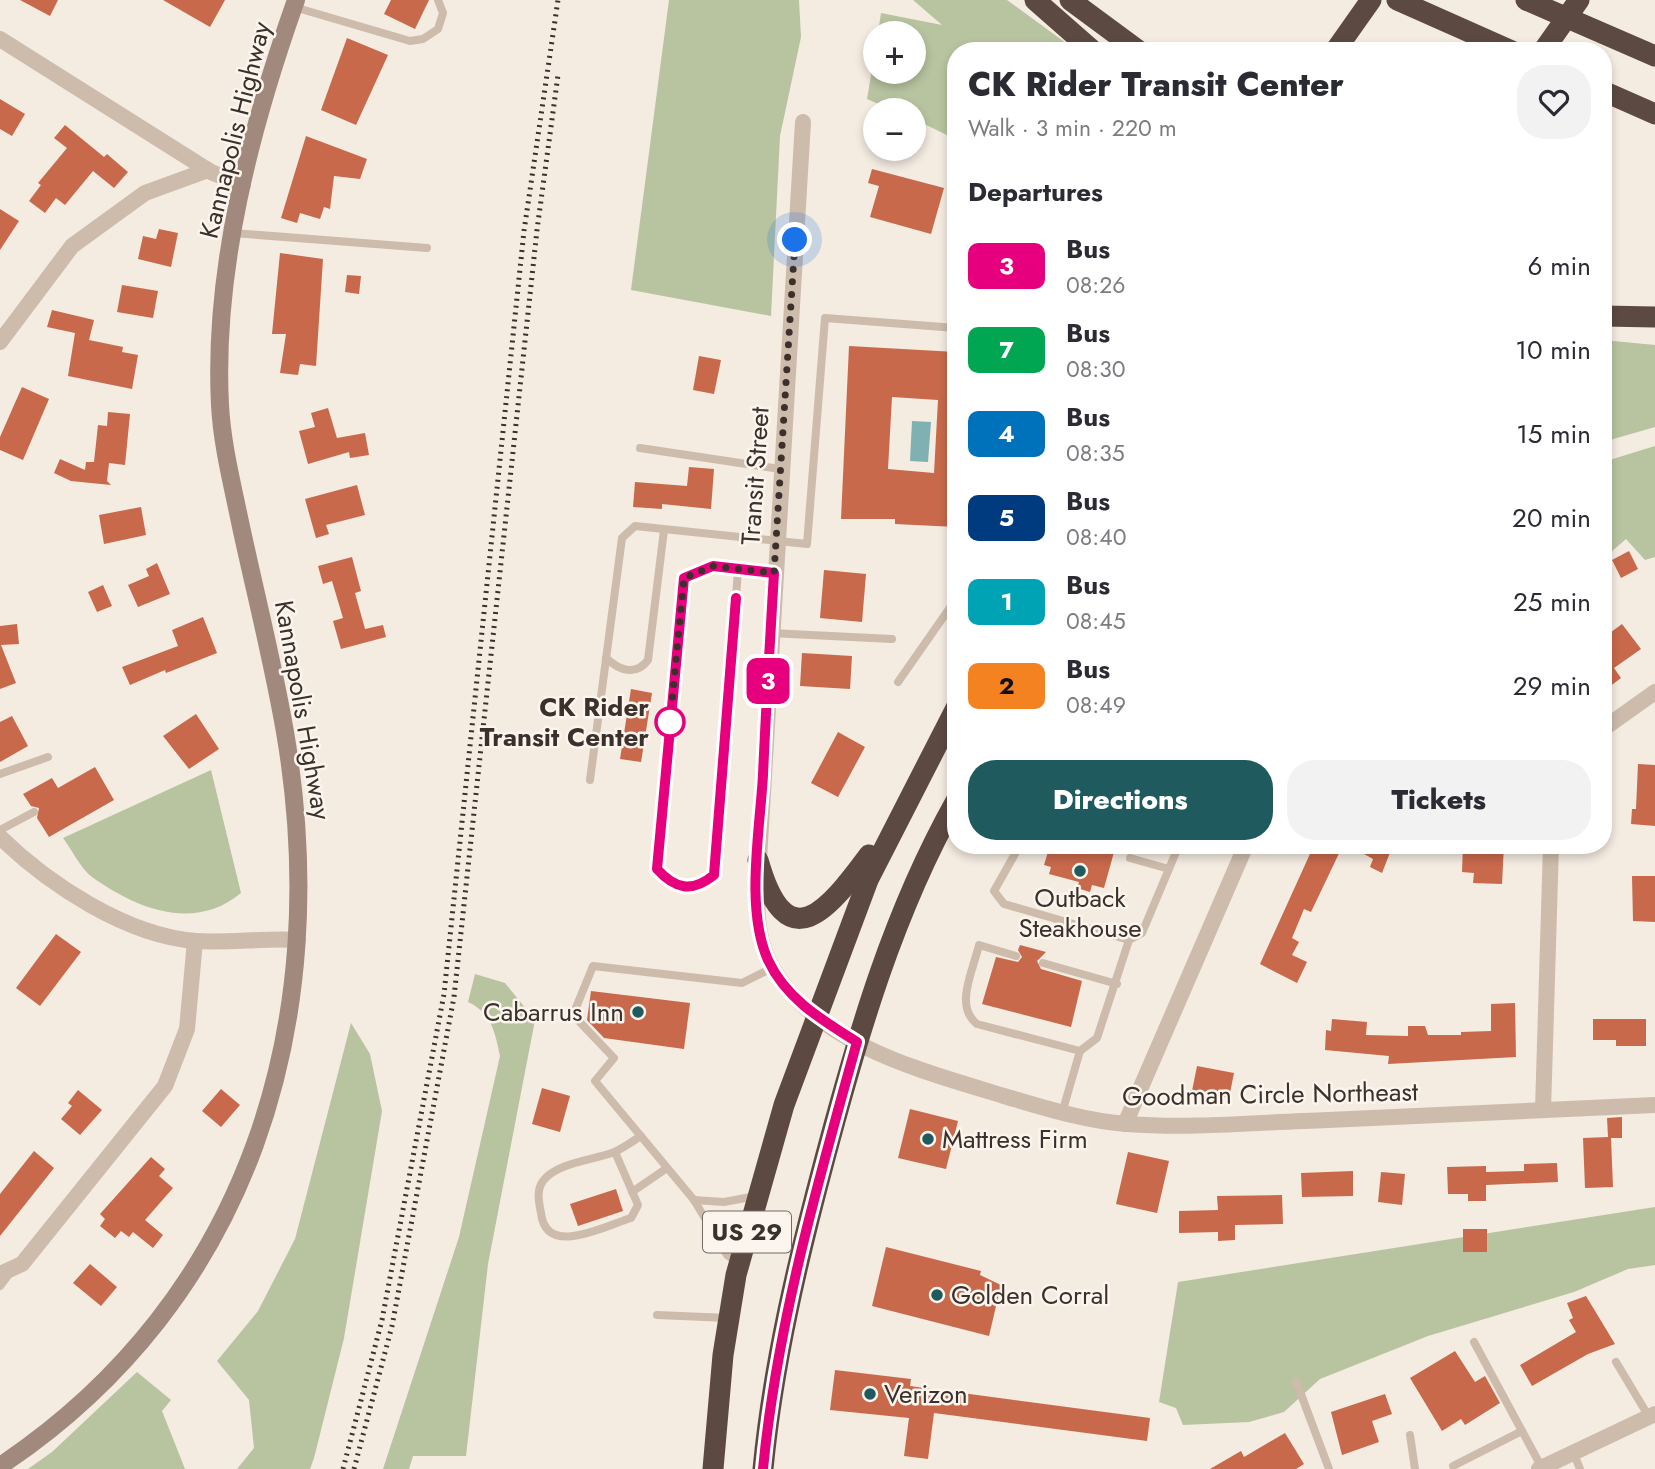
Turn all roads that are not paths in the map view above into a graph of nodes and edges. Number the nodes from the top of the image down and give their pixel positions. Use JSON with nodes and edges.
{"nodes":[{"id":1,"x":438,"y":0,"type":"edge"},
{"id":2,"x":1035,"y":0,"type":"edge"},
{"id":3,"x":1070,"y":0,"type":"edge"},
{"id":4,"x":1371,"y":0,"type":"edge"},
{"id":5,"x":1397,"y":0,"type":"edge"},
{"id":6,"x":1526,"y":0,"type":"edge"},
{"id":7,"x":1578,"y":0,"type":"edge"},
{"id":8,"x":294,"y":3,"type":"edge"},
{"id":9,"x":0,"y":39,"type":"edge"},
{"id":10,"x":1083,"y":42,"type":"edge"},
{"id":11,"x":1127,"y":42,"type":"edge"},
{"id":12,"x":1341,"y":42,"type":"edge"},
{"id":13,"x":1492,"y":42,"type":"edge"},
{"id":14,"x":1549,"y":42,"type":"edge"},
{"id":15,"x":1655,"y":56,"type":"edge"},
{"id":16,"x":1612,"y":95,"type":"edge"},
{"id":17,"x":1655,"y":114,"type":"edge"},
{"id":18,"x":803,"y":122,"type":"dead end"},
{"id":19,"x":213,"y":173,"type":"junction"},
{"id":20,"x":243,"y":185,"type":"junction"},
{"id":21,"x":233,"y":233,"type":"junction"},
{"id":22,"x":427,"y":248,"type":"dead end"},
{"id":23,"x":1612,"y":309,"type":"edge"},
{"id":24,"x":1612,"y":316,"type":"edge"},
{"id":25,"x":1653,"y":316,"type":"edge"},
{"id":26,"x":947,"y":327,"type":"edge"},
{"id":27,"x":0,"y":342,"type":"edge"},
{"id":28,"x":640,"y":448,"type":"dead end"},
{"id":29,"x":780,"y":468,"type":"junction"},
{"id":30,"x":664,"y":530,"type":"junction"},
{"id":31,"x":776,"y":542,"type":"junction"},
{"id":32,"x":738,"y":571,"type":"junction"},
{"id":33,"x":774,"y":573,"type":"junction"},
{"id":34,"x":947,"y":612,"type":"edge"},
{"id":35,"x":770,"y":633,"type":"junction"},
{"id":36,"x":892,"y":639,"type":"dead end"},
{"id":37,"x":606,"y":658,"type":"junction"},
{"id":38,"x":898,"y":682,"type":"dead end"},
{"id":39,"x":1655,"y":692,"type":"edge"},
{"id":40,"x":1612,"y":723,"type":"edge"},
{"id":41,"x":947,"y":725,"type":"edge"},
{"id":42,"x":48,"y":757,"type":"dead end"},
{"id":43,"x":0,"y":774,"type":"edge"},
{"id":44,"x":590,"y":780,"type":"dead end"},
{"id":45,"x":34,"y":812,"type":"dead end"},
{"id":46,"x":898,"y":817,"type":"junction"},
{"id":47,"x":947,"y":819,"type":"edge"},
{"id":48,"x":0,"y":830,"type":"edge"},
{"id":49,"x":0,"y":837,"type":"edge"},
{"id":50,"x":1015,"y":854,"type":"edge"},
{"id":51,"x":1175,"y":854,"type":"edge"},
{"id":52,"x":1242,"y":854,"type":"edge"},
{"id":53,"x":1551,"y":854,"type":"edge"},
{"id":54,"x":1130,"y":858,"type":"dead end"},
{"id":55,"x":758,"y":860,"type":"junction"},
{"id":56,"x":1169,"y":869,"type":"junction"},
{"id":57,"x":298,"y":940,"type":"junction"},
{"id":58,"x":1129,"y":940,"type":"junction"},
{"id":59,"x":195,"y":941,"type":"junction"},
{"id":60,"x":1016,"y":956,"type":"dead end"},
{"id":61,"x":1043,"y":963,"type":"dead end"},
{"id":62,"x":772,"y":968,"type":"junction"},
{"id":63,"x":1117,"y":984,"type":"junction"},
{"id":64,"x":815,"y":1016,"type":"junction"},
{"id":65,"x":857,"y":1042,"type":"junction"},
{"id":66,"x":1080,"y":1051,"type":"junction"},
{"id":67,"x":1655,"y":1105,"type":"edge"},
{"id":68,"x":1543,"y":1110,"type":"junction"},
{"id":69,"x":1062,"y":1113,"type":"junction"},
{"id":70,"x":1125,"y":1124,"type":"junction"},
{"id":71,"x":640,"y":1136,"type":"junction"},
{"id":72,"x":615,"y":1152,"type":"junction"},
{"id":73,"x":667,"y":1168,"type":"junction"},
{"id":74,"x":632,"y":1192,"type":"junction"},
{"id":75,"x":757,"y":1196,"type":"junction"},
{"id":76,"x":694,"y":1200,"type":"junction"},
{"id":77,"x":739,"y":1262,"type":"junction"},
{"id":78,"x":4,"y":1276,"type":"edge"},
{"id":79,"x":657,"y":1315,"type":"dead end"},
{"id":80,"x":728,"y":1318,"type":"junction"},
{"id":81,"x":1474,"y":1342,"type":"dead end"},
{"id":82,"x":1616,"y":1362,"type":"dead end"},
{"id":83,"x":1296,"y":1381,"type":"dead end"},
{"id":84,"x":1652,"y":1416,"type":"edge"},
{"id":85,"x":1522,"y":1431,"type":"junction"},
{"id":86,"x":1410,"y":1436,"type":"dead end"},
{"id":87,"x":1577,"y":1462,"type":"edge"},
{"id":88,"x":0,"y":1466,"type":"edge"},
{"id":89,"x":1453,"y":1466,"type":"dead end"},
{"id":90,"x":1540,"y":1468,"type":"edge"},
{"id":91,"x":713,"y":1469,"type":"edge"},
{"id":92,"x":763,"y":1469,"type":"edge"},
{"id":93,"x":1329,"y":1469,"type":"edge"},
{"id":94,"x":1415,"y":1469,"type":"edge"}],
"edges":[{"from":1,"to":8,"type":"lane"},
{"from":2,"to":10,"type":"highway"},
{"from":3,"to":11,"type":"highway"},
{"from":4,"to":12,"type":"highway"},
{"from":5,"to":13,"type":"highway"},
{"from":6,"to":15,"type":"highway"},
{"from":7,"to":14,"type":"highway","bridge":true},
{"from":8,"to":20,"type":"main road","name":"Kannapolis Highway"},
{"from":9,"to":19,"type":"street"},
{"from":16,"to":17,"type":"highway"},
{"from":18,"to":29,"type":"street","name":"Transit Street"},
{"from":19,"to":20,"type":"street"},
{"from":19,"to":27,"type":"street"},
{"from":20,"to":21,"type":"main road","name":"Kannapolis Highway"},
{"from":21,"to":22,"type":"lane"},
{"from":21,"to":57,"type":"main road","name":"Kannapolis Highway"},
{"from":23,"to":25,"type":"highway"},
{"from":24,"to":25,"type":"highway"},
{"from":26,"to":31,"type":"lane"},
{"from":28,"to":29,"type":"lane"},
{"from":29,"to":31,"type":"street","name":"Transit Street"},
{"from":30,"to":31,"type":"lane"},
{"from":30,"to":37,"type":"lane"},
{"from":30,"to":37,"type":"lane"},
{"from":31,"to":33,"type":"street","name":"Transit Street"},
{"from":32,"to":32,"type":"lane"},
{"from":32,"to":33,"type":"lane"},
{"from":33,"to":35,"type":"street","name":"Transit Street"},
{"from":34,"to":38,"type":"lane"},
{"from":35,"to":36,"type":"lane"},
{"from":35,"to":55,"type":"street","name":"Transit Street"},
{"from":37,"to":44,"type":"lane"},
{"from":39,"to":40,"type":"street"},
{"from":41,"to":46,"type":"highway","number":"US 29"},
{"from":42,"to":43,"type":"lane"},
{"from":45,"to":48,"type":"lane"},
{"from":46,"to":55,"type":"highway"},
{"from":46,"to":64,"type":"highway","number":"US 29"},
{"from":47,"to":65,"type":"highway","number":"US 29"},
{"from":49,"to":59,"type":"street"},
{"from":50,"to":58,"type":"lane"},
{"from":51,"to":56,"type":"lane"},
{"from":52,"to":70,"type":"street"},
{"from":53,"to":68,"type":"street"},
{"from":54,"to":56,"type":"lane"},
{"from":55,"to":62,"type":"street","name":"Transit Street"},
{"from":56,"to":58,"type":"lane"},
{"from":57,"to":59,"type":"street"},
{"from":57,"to":88,"type":"main road","name":"Kannapolis Highway"},
{"from":58,"to":63,"type":"lane"},
{"from":59,"to":78,"type":"street"},
{"from":60,"to":66,"type":"lane"},
{"from":61,"to":63,"type":"lane"},
{"from":62,"to":64,"type":"street","name":"Transit Street"},
{"from":62,"to":71,"type":"lane"},
{"from":63,"to":66,"type":"lane"},
{"from":64,"to":65,"type":"street","name":"Transit Street"},
{"from":64,"to":75,"type":"highway","number":"US 29"},
{"from":65,"to":69,"type":"street","name":"Goodman Circle Northeast"},
{"from":65,"to":92,"type":"highway","number":"US 29"},
{"from":66,"to":69,"type":"lane"},
{"from":67,"to":68,"type":"street","name":"Goodman Circle Northeast"},
{"from":68,"to":70,"type":"street","name":"Goodman Circle Northeast"},
{"from":69,"to":70,"type":"street","name":"Goodman Circle Northeast"},
{"from":71,"to":72,"type":"lane"},
{"from":71,"to":73,"type":"lane"},
{"from":72,"to":74,"type":"lane"},
{"from":72,"to":74,"type":"lane"},
{"from":73,"to":74,"type":"lane"},
{"from":73,"to":76,"type":"lane"},
{"from":75,"to":76,"type":"lane"},
{"from":75,"to":77,"type":"highway","number":"US 29"},
{"from":76,"to":77,"type":"lane"},
{"from":77,"to":80,"type":"highway","number":"US 29"},
{"from":79,"to":80,"type":"lane"},
{"from":80,"to":91,"type":"highway","number":"US 29"},
{"from":81,"to":85,"type":"lane"},
{"from":82,"to":84,"type":"lane"},
{"from":83,"to":93,"type":"lane"},
{"from":84,"to":87,"type":"street"},
{"from":85,"to":89,"type":"lane"},
{"from":85,"to":90,"type":"lane"},
{"from":86,"to":94,"type":"lane"},
{"from":87,"to":90,"type":"street"}]}
